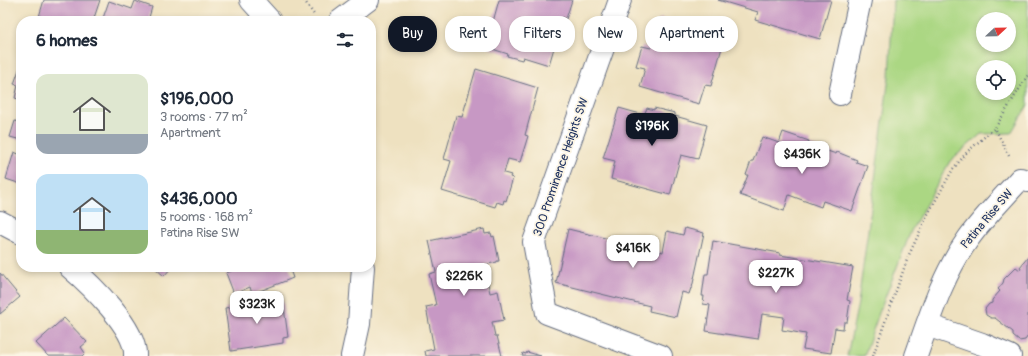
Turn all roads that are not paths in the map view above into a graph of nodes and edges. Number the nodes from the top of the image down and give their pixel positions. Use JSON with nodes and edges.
{"nodes":[{"id":1,"x":251,"y":0,"type":"edge"},
{"id":2,"x":368,"y":0,"type":"edge"},
{"id":3,"x":620,"y":0,"type":"edge"},
{"id":4,"x":860,"y":0,"type":"edge"},
{"id":5,"x":265,"y":16,"type":"edge"},
{"id":6,"x":347,"y":16,"type":"edge"},
{"id":7,"x":840,"y":94,"type":"dead end"},
{"id":8,"x":1024,"y":180,"type":"edge"},
{"id":9,"x":0,"y":222,"type":"edge"},
{"id":10,"x":16,"y":230,"type":"edge"},
{"id":11,"x":75,"y":272,"type":"edge"},
{"id":12,"x":363,"y":272,"type":"edge"},
{"id":13,"x":927,"y":325,"type":"junction"},
{"id":14,"x":135,"y":356,"type":"edge"},
{"id":15,"x":352,"y":356,"type":"edge"},
{"id":16,"x":661,"y":356,"type":"edge"},
{"id":17,"x":916,"y":356,"type":"edge"},
{"id":18,"x":1010,"y":356,"type":"edge"}],
"edges":[{"from":1,"to":5,"type":"street"},
{"from":2,"to":6,"type":"street"},
{"from":3,"to":16,"type":"street","name":"300 Prominence Heights SW"},
{"from":4,"to":7,"type":"street"},
{"from":8,"to":13,"type":"street","name":"Patina Rise SW"},
{"from":9,"to":10,"type":"street"},
{"from":11,"to":14,"type":"street"},
{"from":12,"to":15,"type":"street"},
{"from":13,"to":17,"type":"street","name":"Patina Rise SW"},
{"from":13,"to":18,"type":"street"}]}
